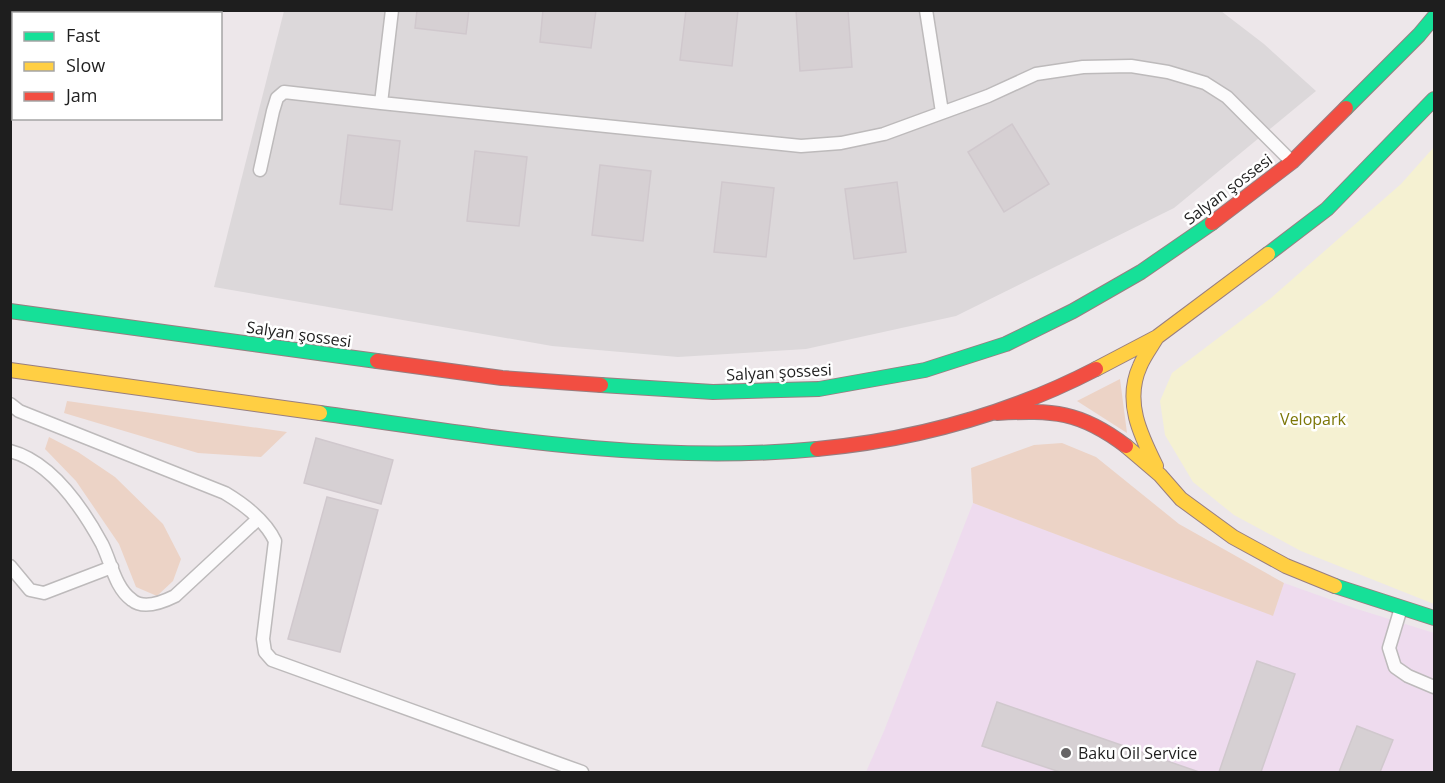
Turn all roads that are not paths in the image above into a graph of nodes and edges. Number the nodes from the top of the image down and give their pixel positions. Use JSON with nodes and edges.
{"nodes":[{"id":1,"x":392,"y":10,"type":"edge"},
{"id":2,"x":926,"y":10,"type":"edge"},
{"id":3,"x":1434,"y":17,"type":"edge"},
{"id":4,"x":1434,"y":99,"type":"edge"},
{"id":5,"x":381,"y":103,"type":"junction"},
{"id":6,"x":942,"y":112,"type":"junction"},
{"id":7,"x":1292,"y":162,"type":"junction"},
{"id":8,"x":260,"y":171,"type":"dead end"},
{"id":9,"x":10,"y":311,"type":"edge"},
{"id":10,"x":1157,"y":337,"type":"junction"},
{"id":11,"x":10,"y":370,"type":"edge"},
{"id":12,"x":10,"y":404,"type":"edge"},
{"id":13,"x":995,"y":413,"type":"junction"},
{"id":14,"x":10,"y":451,"type":"edge"},
{"id":15,"x":1160,"y":476,"type":"junction"},
{"id":16,"x":258,"y":519,"type":"junction"},
{"id":17,"x":10,"y":566,"type":"edge"},
{"id":18,"x":112,"y":567,"type":"junction"},
{"id":19,"x":1401,"y":608,"type":"junction"},
{"id":20,"x":1434,"y":618,"type":"edge"},
{"id":21,"x":1434,"y":687,"type":"edge"},
{"id":22,"x":582,"y":772,"type":"edge"}],
"edges":[{"from":1,"to":5,"type":"lane"},
{"from":2,"to":6,"type":"lane"},
{"from":3,"to":7,"type":"main road","name":"Salyan şossesi"},
{"from":4,"to":10,"type":"main road"},
{"from":5,"to":6,"type":"lane"},
{"from":5,"to":8,"type":"lane"},
{"from":6,"to":7,"type":"lane"},
{"from":7,"to":9,"type":"main road","name":"Salyan şossesi"},
{"from":10,"to":13,"type":"main road"},
{"from":10,"to":15,"type":"main road"},
{"from":11,"to":13,"type":"main road"},
{"from":12,"to":16,"type":"lane"},
{"from":13,"to":15,"type":"main road"},
{"from":14,"to":18,"type":"lane"},
{"from":15,"to":19,"type":"main road"},
{"from":16,"to":18,"type":"lane"},
{"from":16,"to":22,"type":"lane"},
{"from":17,"to":18,"type":"lane"},
{"from":19,"to":20,"type":"main road"},
{"from":19,"to":21,"type":"lane"}]}
